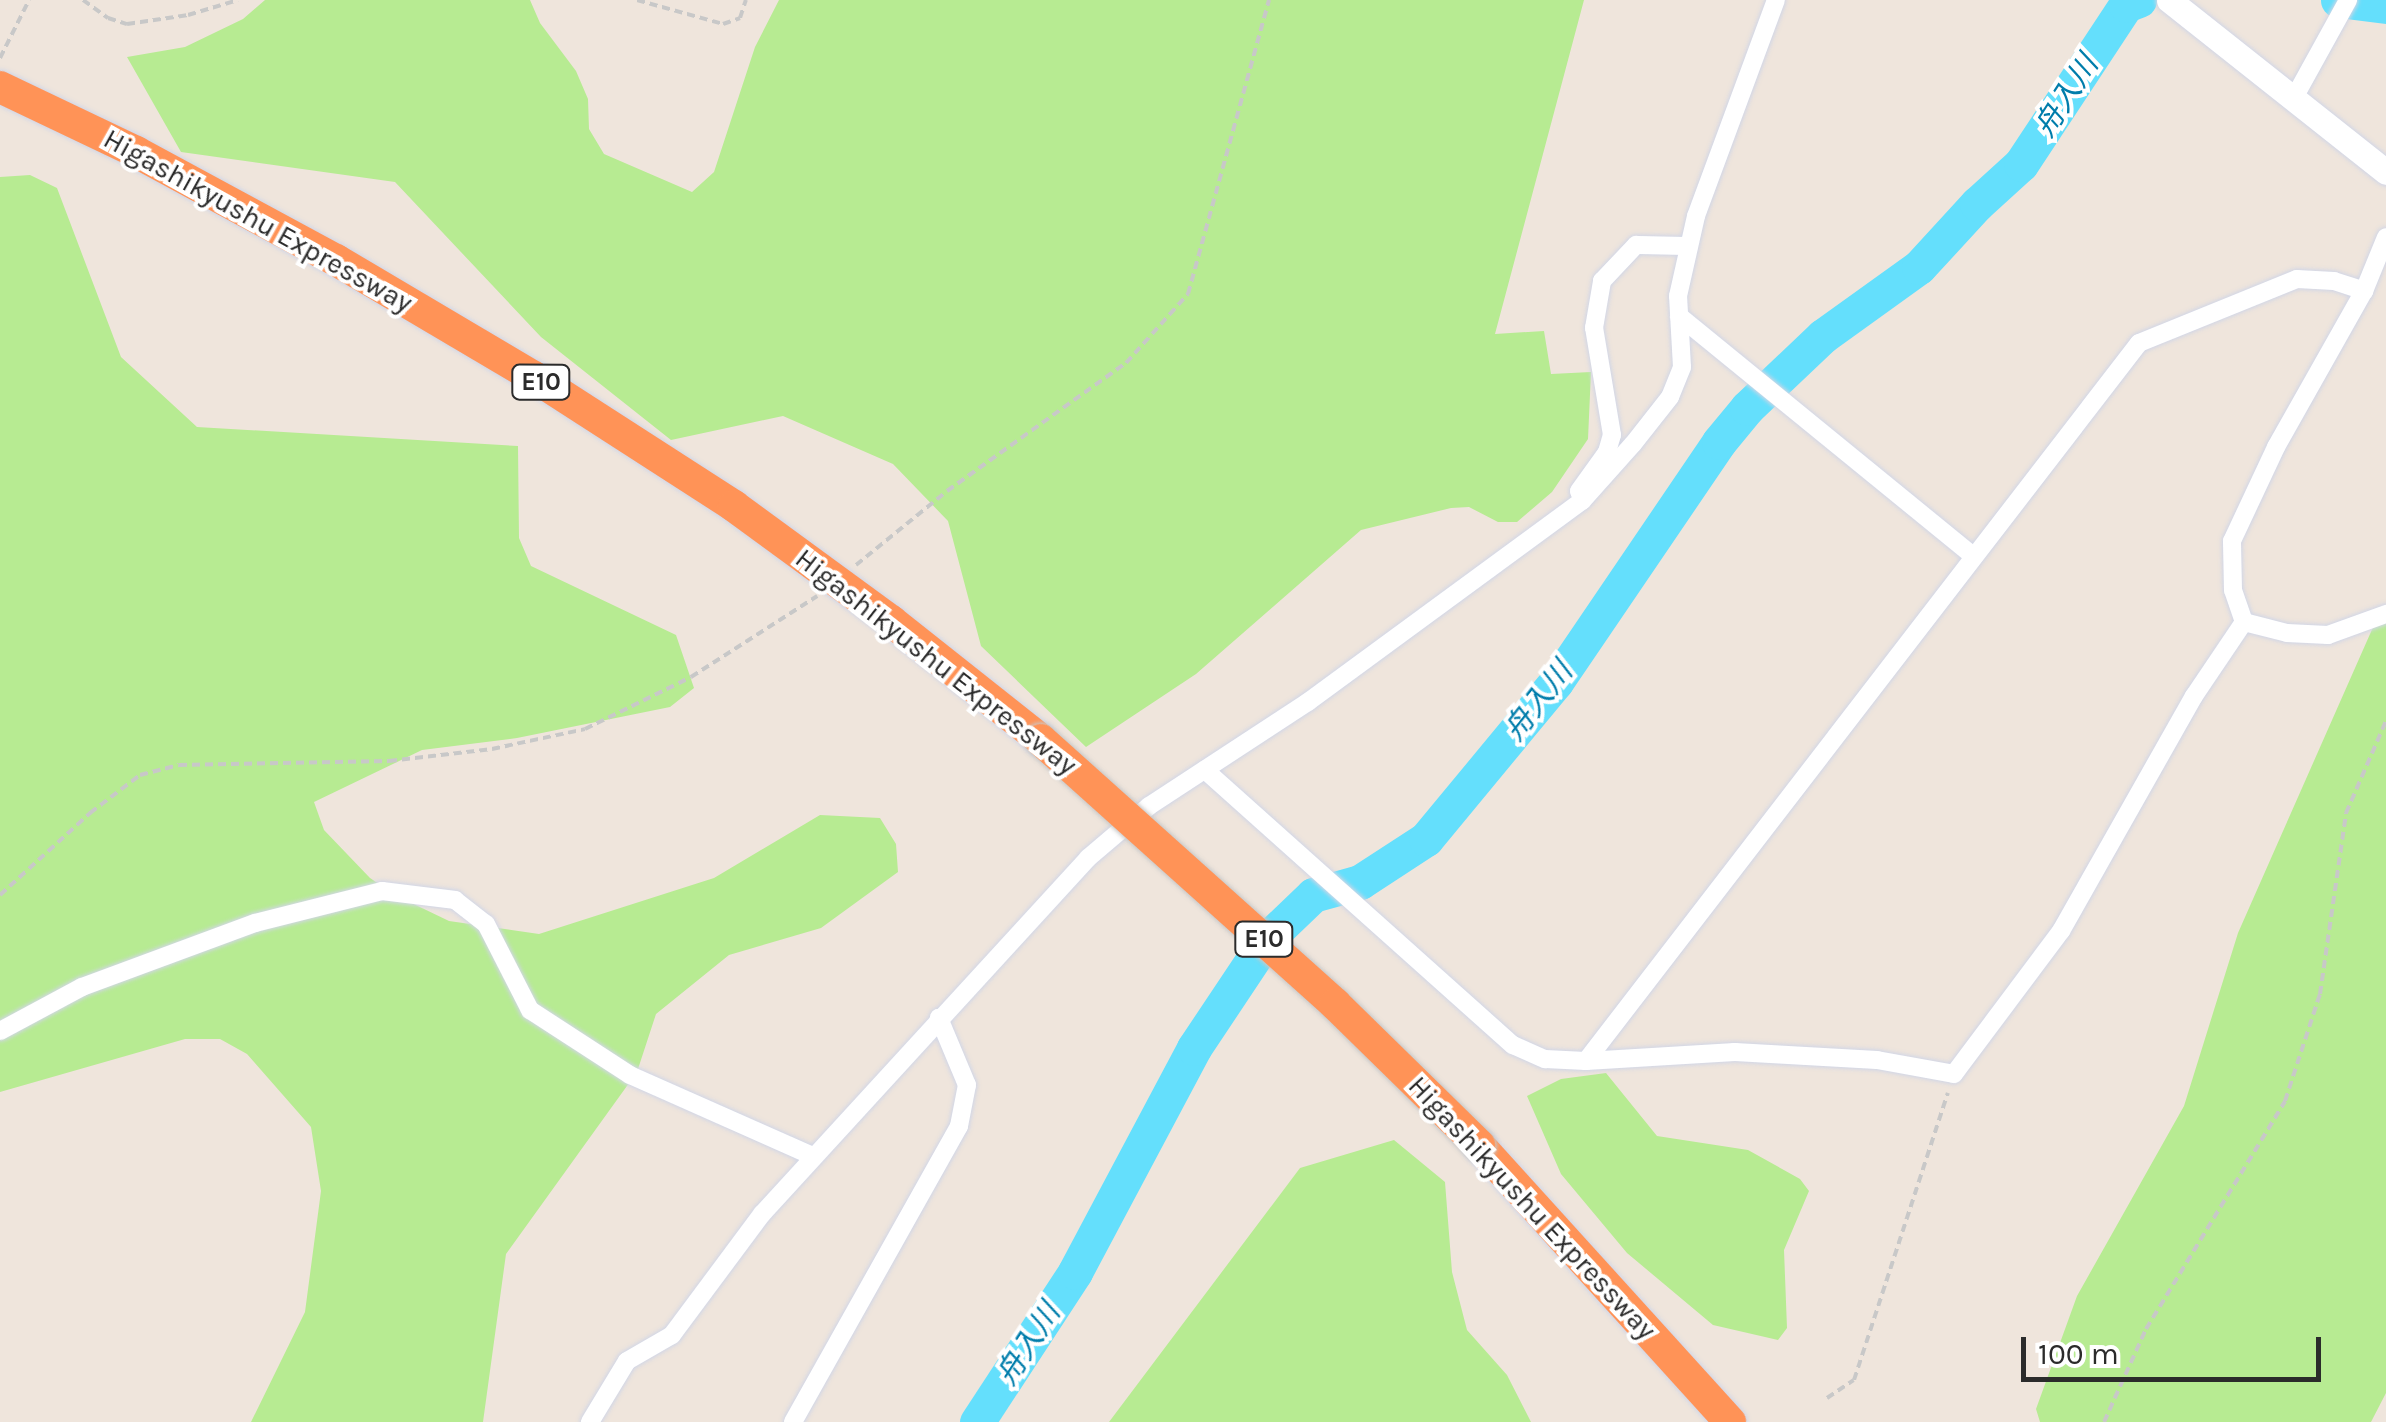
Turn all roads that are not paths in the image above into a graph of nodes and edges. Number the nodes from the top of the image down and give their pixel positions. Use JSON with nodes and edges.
{"nodes":[{"id":1,"x":1776,"y":0,"type":"edge"},
{"id":2,"x":2169,"y":0,"type":"edge"},
{"id":3,"x":2348,"y":0,"type":"edge"},
{"id":4,"x":0,"y":86,"type":"edge"},
{"id":5,"x":2294,"y":98,"type":"junction"},
{"id":6,"x":2386,"y":172,"type":"edge"},
{"id":7,"x":2386,"y":237,"type":"edge"},
{"id":8,"x":1689,"y":246,"type":"junction"},
{"id":9,"x":2364,"y":291,"type":"junction"},
{"id":10,"x":1679,"y":316,"type":"junction"},
{"id":11,"x":1582,"y":501,"type":"junction"},
{"id":12,"x":1973,"y":556,"type":"junction"},
{"id":13,"x":2386,"y":614,"type":"edge"},
{"id":14,"x":2244,"y":622,"type":"junction"},
{"id":15,"x":1205,"y":770,"type":"junction"},
{"id":16,"x":939,"y":1018,"type":"junction"},
{"id":17,"x":0,"y":1031,"type":"edge"},
{"id":18,"x":1586,"y":1062,"type":"junction"},
{"id":19,"x":813,"y":1156,"type":"junction"},
{"id":20,"x":590,"y":1422,"type":"edge"},
{"id":21,"x":793,"y":1422,"type":"edge"},
{"id":22,"x":1730,"y":1422,"type":"edge"}],
"edges":[{"from":1,"to":8,"type":"street"},
{"from":2,"to":5,"type":"street"},
{"from":3,"to":5,"type":"street"},
{"from":4,"to":22,"type":"highway","name":"Higashikyushu Expressway","number":"E10","bridge":true},
{"from":5,"to":6,"type":"street"},
{"from":7,"to":9,"type":"street"},
{"from":8,"to":10,"type":"street"},
{"from":8,"to":11,"type":"street"},
{"from":9,"to":12,"type":"street"},
{"from":9,"to":14,"type":"street"},
{"from":10,"to":11,"type":"street"},
{"from":10,"to":12,"type":"street"},
{"from":11,"to":15,"type":"street"},
{"from":12,"to":18,"type":"street"},
{"from":13,"to":14,"type":"street"},
{"from":14,"to":18,"type":"street"},
{"from":15,"to":16,"type":"street"},
{"from":15,"to":18,"type":"street"},
{"from":16,"to":19,"type":"street"},
{"from":16,"to":21,"type":"street"},
{"from":17,"to":19,"type":"street"},
{"from":19,"to":20,"type":"street"}]}
